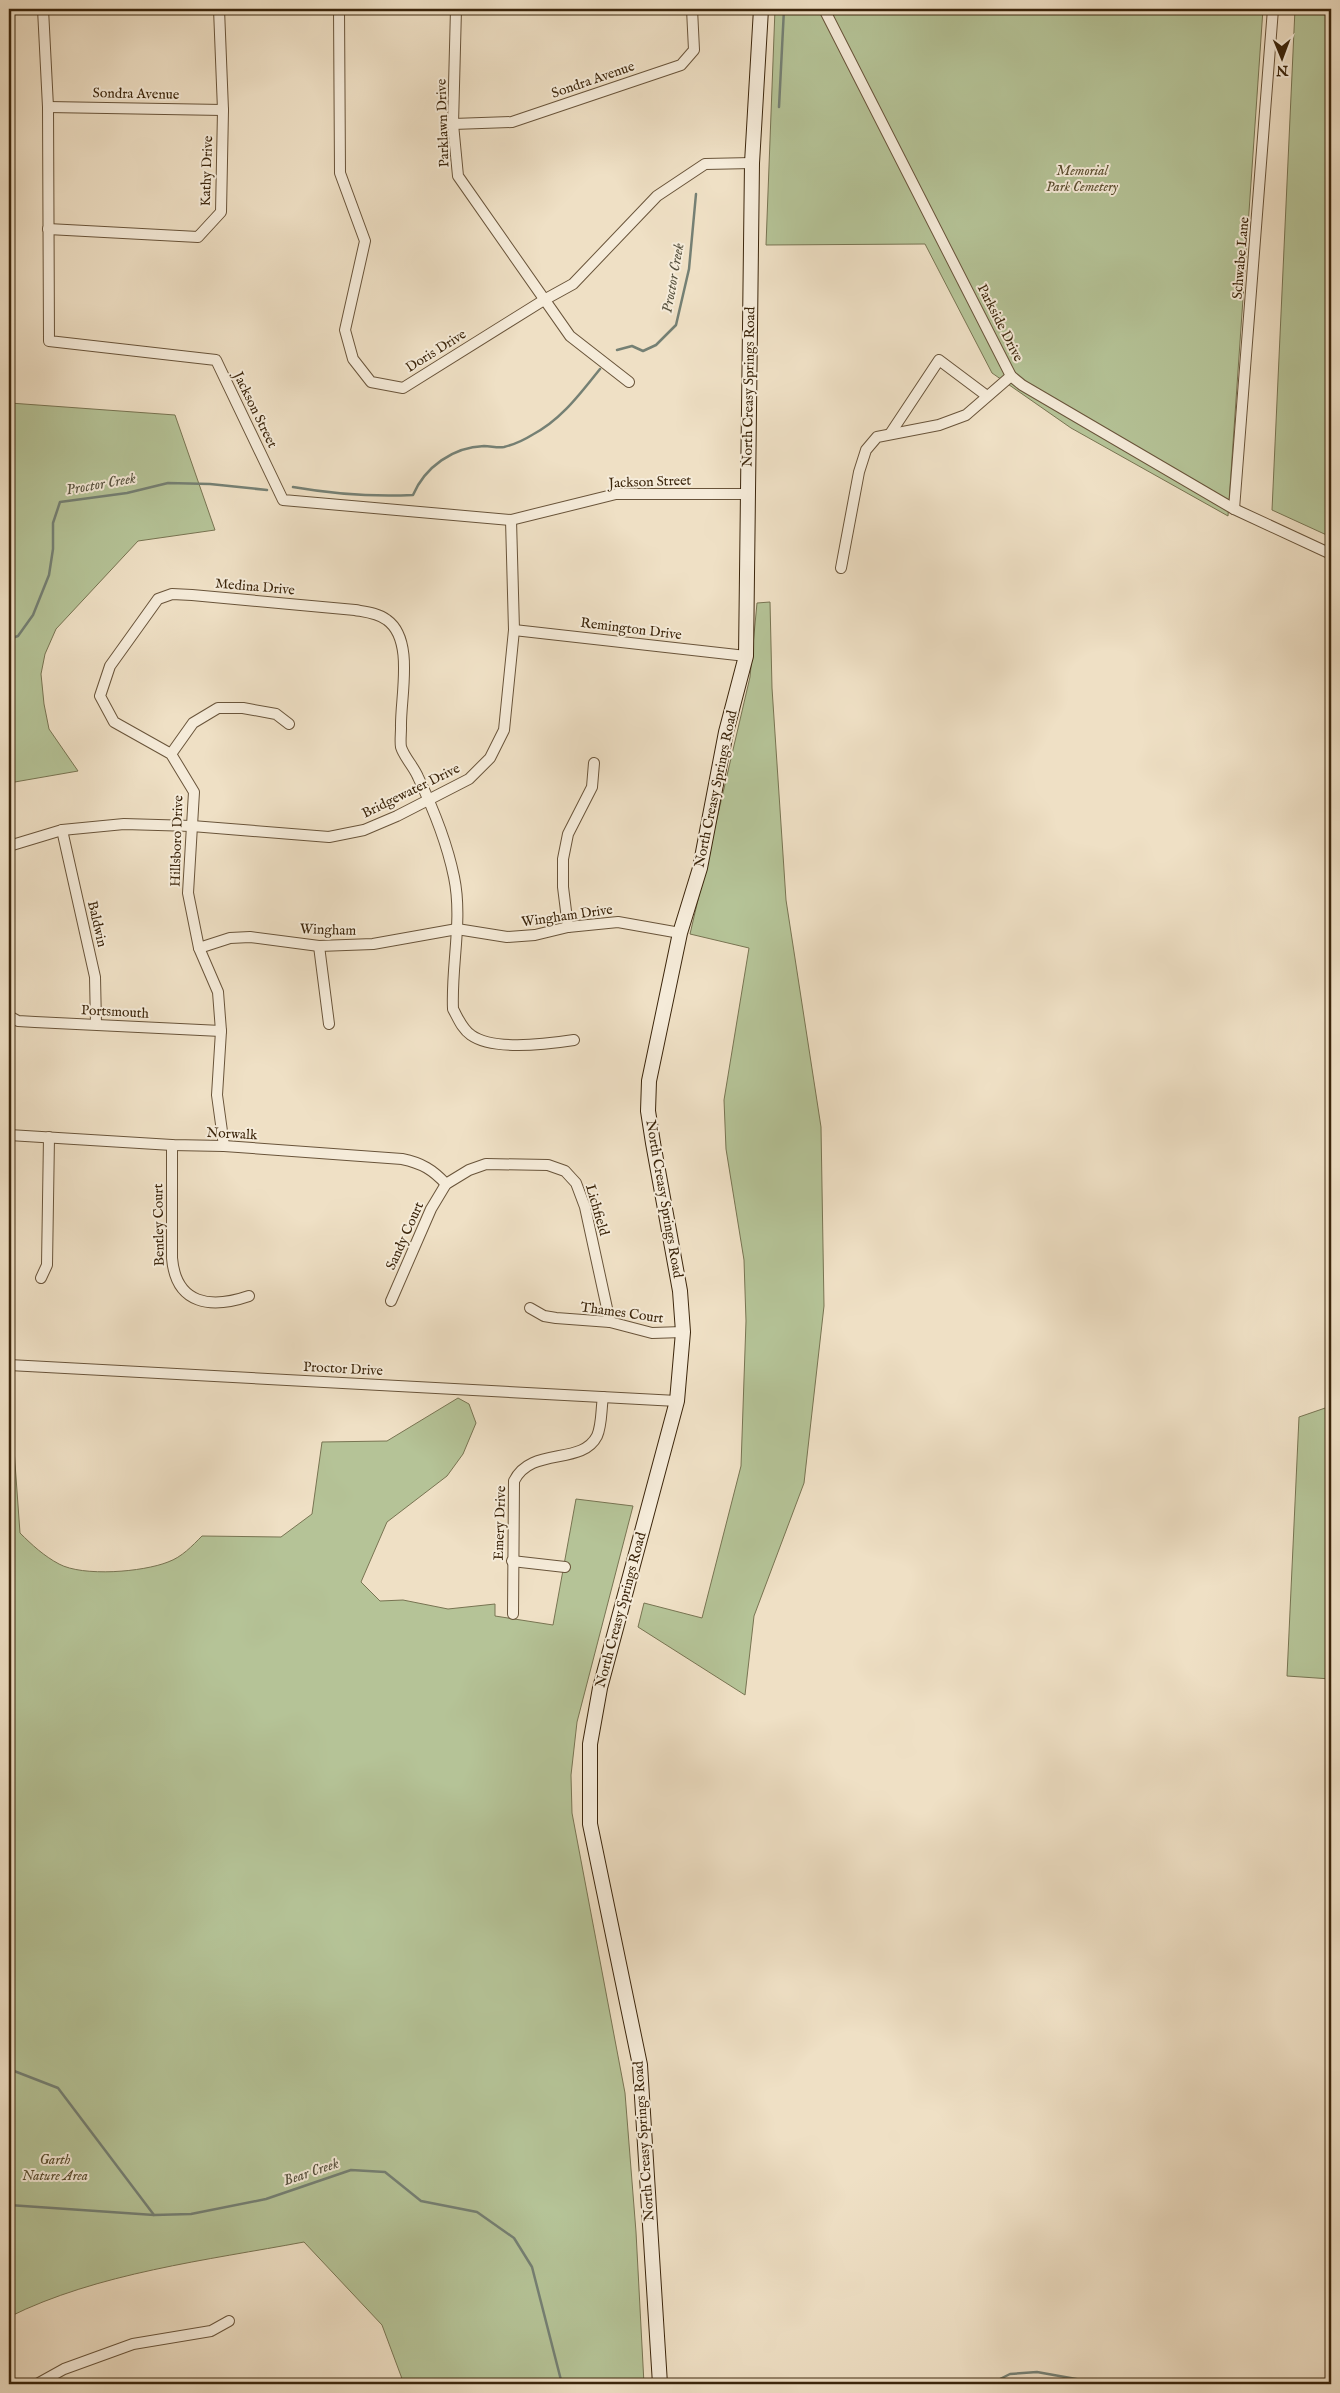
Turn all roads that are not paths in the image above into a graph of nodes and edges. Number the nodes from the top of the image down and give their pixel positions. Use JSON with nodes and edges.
{"nodes":[{"id":1,"x":44,"y":9,"type":"edge"},
{"id":2,"x":219,"y":9,"type":"edge"},
{"id":3,"x":339,"y":9,"type":"edge"},
{"id":4,"x":456,"y":9,"type":"edge"},
{"id":5,"x":692,"y":9,"type":"edge"},
{"id":6,"x":761,"y":9,"type":"edge"},
{"id":7,"x":824,"y":9,"type":"edge"},
{"id":8,"x":1273,"y":9,"type":"edge"},
{"id":9,"x":48,"y":107,"type":"junction"},
{"id":10,"x":223,"y":110,"type":"junction"},
{"id":11,"x":454,"y":124,"type":"junction"},
{"id":12,"x":752,"y":163,"type":"junction"},
{"id":13,"x":48,"y":229,"type":"junction"},
{"id":14,"x":544,"y":300,"type":"junction"},
{"id":15,"x":1011,"y":376,"type":"junction"},
{"id":16,"x":629,"y":382,"type":"dead end"},
{"id":17,"x":987,"y":396,"type":"junction"},
{"id":18,"x":890,"y":434,"type":"junction"},
{"id":19,"x":748,"y":494,"type":"junction"},
{"id":20,"x":1234,"y":509,"type":"junction"},
{"id":21,"x":511,"y":520,"type":"junction"},
{"id":22,"x":1331,"y":554,"type":"edge"},
{"id":23,"x":841,"y":568,"type":"dead end"},
{"id":24,"x":514,"y":630,"type":"junction"},
{"id":25,"x":746,"y":656,"type":"junction"},
{"id":26,"x":110,"y":666,"type":"joint"},
{"id":27,"x":289,"y":724,"type":"dead end"},
{"id":28,"x":171,"y":754,"type":"junction"},
{"id":29,"x":594,"y":762,"type":"dead end"},
{"id":30,"x":429,"y":800,"type":"junction"},
{"id":31,"x":192,"y":826,"type":"junction"},
{"id":32,"x":62,"y":830,"type":"junction"},
{"id":33,"x":9,"y":846,"type":"edge"},
{"id":34,"x":568,"y":927,"type":"junction"},
{"id":35,"x":457,"y":929,"type":"junction"},
{"id":36,"x":680,"y":933,"type":"junction"},
{"id":37,"x":320,"y":946,"type":"junction"},
{"id":38,"x":199,"y":948,"type":"junction"},
{"id":39,"x":9,"y":1016,"type":"edge"},
{"id":40,"x":96,"y":1024,"type":"junction"},
{"id":41,"x":329,"y":1024,"type":"dead end"},
{"id":42,"x":221,"y":1031,"type":"junction"},
{"id":43,"x":574,"y":1040,"type":"dead end"},
{"id":44,"x":9,"y":1135,"type":"edge"},
{"id":45,"x":49,"y":1137,"type":"junction"},
{"id":46,"x":172,"y":1145,"type":"junction"},
{"id":47,"x":224,"y":1146,"type":"junction"},
{"id":48,"x":446,"y":1184,"type":"junction"},
{"id":49,"x":41,"y":1278,"type":"dead end"},
{"id":50,"x":249,"y":1296,"type":"dead end"},
{"id":51,"x":391,"y":1301,"type":"dead end"},
{"id":52,"x":530,"y":1308,"type":"dead end"},
{"id":53,"x":610,"y":1322,"type":"junction"},
{"id":54,"x":683,"y":1332,"type":"junction"},
{"id":55,"x":9,"y":1365,"type":"edge"},
{"id":56,"x":602,"y":1397,"type":"junction"},
{"id":57,"x":677,"y":1401,"type":"junction"},
{"id":58,"x":512,"y":1561,"type":"junction"},
{"id":59,"x":566,"y":1567,"type":"dead end"},
{"id":60,"x":513,"y":1614,"type":"dead end"},
{"id":61,"x":229,"y":2320,"type":"dead end"},
{"id":62,"x":36,"y":2384,"type":"edge"},
{"id":63,"x":660,"y":2384,"type":"edge"}],
"edges":[{"from":1,"to":9,"type":"street","name":"Jackson Street"},
{"from":2,"to":10,"type":"street","name":"Kathy Drive"},
{"from":3,"to":14,"type":"street","name":"Doris Drive"},
{"from":4,"to":11,"type":"street","name":"Parklawn Drive"},
{"from":5,"to":11,"type":"street","name":"Sondra Avenue"},
{"from":6,"to":12,"type":"street","name":"North Creasy Springs Road"},
{"from":7,"to":15,"type":"street","name":"Parkside Drive"},
{"from":8,"to":20,"type":"street","name":"Schwabe Lane"},
{"from":9,"to":10,"type":"street","name":"Sondra Avenue"},
{"from":9,"to":13,"type":"street","name":"Jackson Street"},
{"from":10,"to":13,"type":"street","name":"Kathy Drive"},
{"from":11,"to":14,"type":"street","name":"Parklawn Drive"},
{"from":12,"to":14,"type":"street","name":"Doris Drive"},
{"from":12,"to":19,"type":"street","name":"North Creasy Springs Road"},
{"from":13,"to":21,"type":"street","name":"Jackson Street"},
{"from":14,"to":16,"type":"street","name":"Parklawn Drive"},
{"from":15,"to":17,"type":"street"},
{"from":15,"to":20,"type":"street","name":"Parkside Drive"},
{"from":17,"to":18,"type":"street"},
{"from":17,"to":18,"type":"street"},
{"from":18,"to":23,"type":"street"},
{"from":19,"to":21,"type":"street","name":"Jackson Street"},
{"from":19,"to":25,"type":"street","name":"North Creasy Springs Road"},
{"from":20,"to":22,"type":"street","name":"Parkside Drive"},
{"from":21,"to":24,"type":"street","name":"Bridgewater Drive"},
{"from":24,"to":25,"type":"street","name":"Remington Drive"},
{"from":24,"to":30,"type":"street","name":"Bridgewater Drive"},
{"from":25,"to":36,"type":"street","name":"North Creasy Springs Road"},
{"from":26,"to":28,"type":"street","name":"Hillsboro Drive"},
{"from":26,"to":30,"type":"street","name":"Medina Drive"},
{"from":27,"to":28,"type":"street"},
{"from":28,"to":31,"type":"street","name":"Hillsboro Drive"},
{"from":29,"to":34,"type":"street"},
{"from":30,"to":31,"type":"street","name":"Bridgewater Drive"},
{"from":30,"to":35,"type":"street","name":"Medina Drive"},
{"from":31,"to":32,"type":"street","name":"Bridgewater Drive"},
{"from":31,"to":38,"type":"street","name":"Hillsboro Drive"},
{"from":32,"to":33,"type":"street","name":"Bridgewater Drive"},
{"from":32,"to":40,"type":"street","name":"Baldwin"},
{"from":34,"to":35,"type":"street","name":"Wingham Drive"},
{"from":34,"to":36,"type":"street","name":"Wingham Drive"},
{"from":35,"to":37,"type":"street","name":"Wingham"},
{"from":35,"to":43,"type":"street","name":"Medina Drive"},
{"from":36,"to":54,"type":"street","name":"North Creasy Springs Road"},
{"from":37,"to":38,"type":"street","name":"Wingham"},
{"from":37,"to":41,"type":"street"},
{"from":38,"to":42,"type":"street","name":"Hillsboro Drive"},
{"from":39,"to":40,"type":"street","name":"Portsmouth"},
{"from":40,"to":42,"type":"street","name":"Portsmouth"},
{"from":42,"to":47,"type":"street","name":"Hillsboro Drive"},
{"from":44,"to":45,"type":"street","name":"Norwalk"},
{"from":45,"to":46,"type":"street","name":"Norwalk"},
{"from":45,"to":49,"type":"street"},
{"from":46,"to":47,"type":"street","name":"Norwalk"},
{"from":46,"to":50,"type":"street","name":"Bentley Court"},
{"from":47,"to":48,"type":"street","name":"Norwalk"},
{"from":48,"to":51,"type":"street","name":"Sandy Court"},
{"from":48,"to":53,"type":"street","name":"Lichfield"},
{"from":52,"to":53,"type":"street","name":"Thames Court"},
{"from":53,"to":54,"type":"street","name":"Thames Court"},
{"from":54,"to":57,"type":"street","name":"North Creasy Springs Road"},
{"from":55,"to":56,"type":"street","name":"Proctor Drive"},
{"from":56,"to":57,"type":"street","name":"Proctor Drive"},
{"from":56,"to":58,"type":"street","name":"Emery Drive"},
{"from":57,"to":63,"type":"street","name":"North Creasy Springs Road"},
{"from":58,"to":59,"type":"street"},
{"from":58,"to":60,"type":"street","name":"Emery Drive"},
{"from":61,"to":62,"type":"street"}]}
